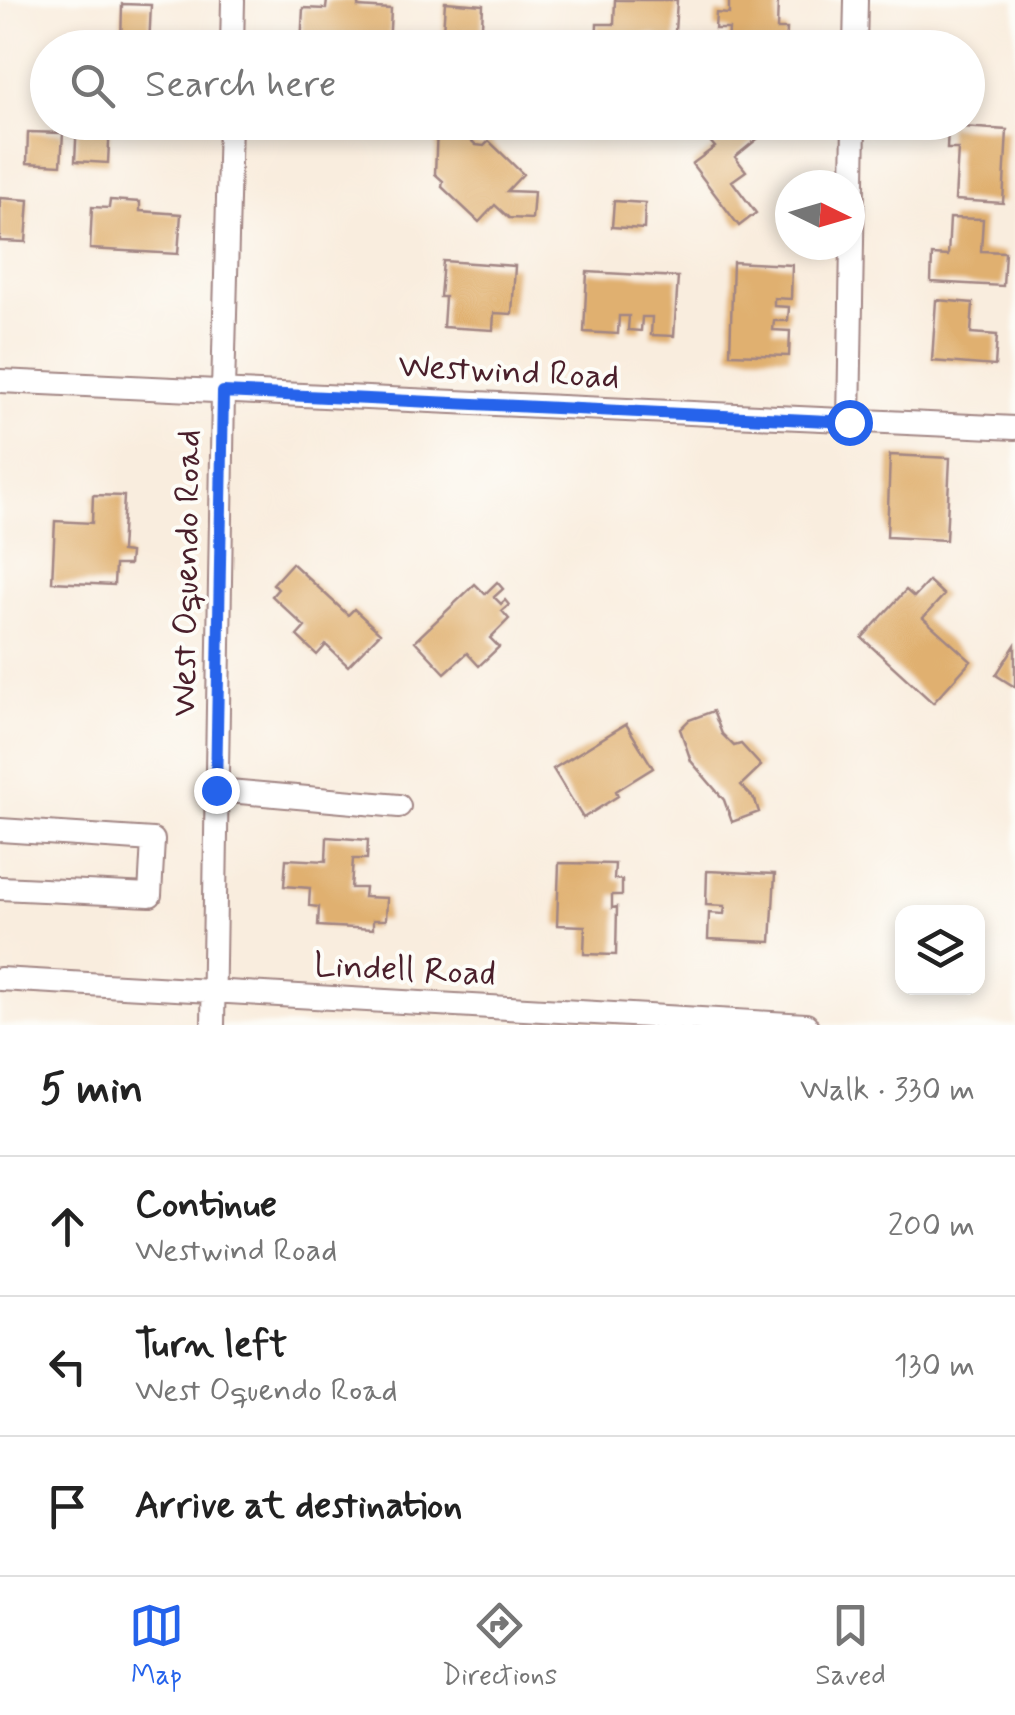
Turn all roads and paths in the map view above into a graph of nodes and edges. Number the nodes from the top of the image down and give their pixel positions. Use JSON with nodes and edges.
{"nodes":[{"id":1,"x":233,"y":0,"type":"edge"},
{"id":2,"x":856,"y":0,"type":"edge"},
{"id":3,"x":232,"y":30,"type":"edge"},
{"id":4,"x":856,"y":30,"type":"edge"},
{"id":5,"x":230,"y":140,"type":"edge"},
{"id":6,"x":854,"y":140,"type":"edge"},
{"id":7,"x":0,"y":380,"type":"edge"},
{"id":8,"x":223,"y":392,"type":"junction"},
{"id":9,"x":849,"y":422,"type":"junction"},
{"id":10,"x":1015,"y":428,"type":"edge"},
{"id":11,"x":216,"y":790,"type":"junction"},
{"id":12,"x":399,"y":806,"type":"dead end"},
{"id":13,"x":0,"y":830,"type":"edge"},
{"id":14,"x":0,"y":888,"type":"edge"},
{"id":15,"x":0,"y":979,"type":"edge"},
{"id":16,"x":214,"y":993,"type":"junction"},
{"id":17,"x":213,"y":1025,"type":"edge"},
{"id":18,"x":806,"y":1025,"type":"edge"}],
"edges":[{"from":1,"to":3,"type":"street"},
{"from":2,"to":4,"type":"street"},
{"from":5,"to":8,"type":"street","name":"West Oquendo Road"},
{"from":6,"to":9,"type":"street"},
{"from":7,"to":8,"type":"street","name":"Westwind Road"},
{"from":8,"to":9,"type":"street","name":"Westwind Road"},
{"from":8,"to":11,"type":"street","name":"West Oquendo Road"},
{"from":9,"to":10,"type":"street","name":"Westwind Road"},
{"from":11,"to":12,"type":"street"},
{"from":11,"to":16,"type":"street","name":"West Oquendo Road"},
{"from":13,"to":14,"type":"street"},
{"from":15,"to":16,"type":"street","name":"Lindell Road"},
{"from":16,"to":17,"type":"street","name":"West Oquendo Road"},
{"from":16,"to":18,"type":"street","name":"Lindell Road"}]}
